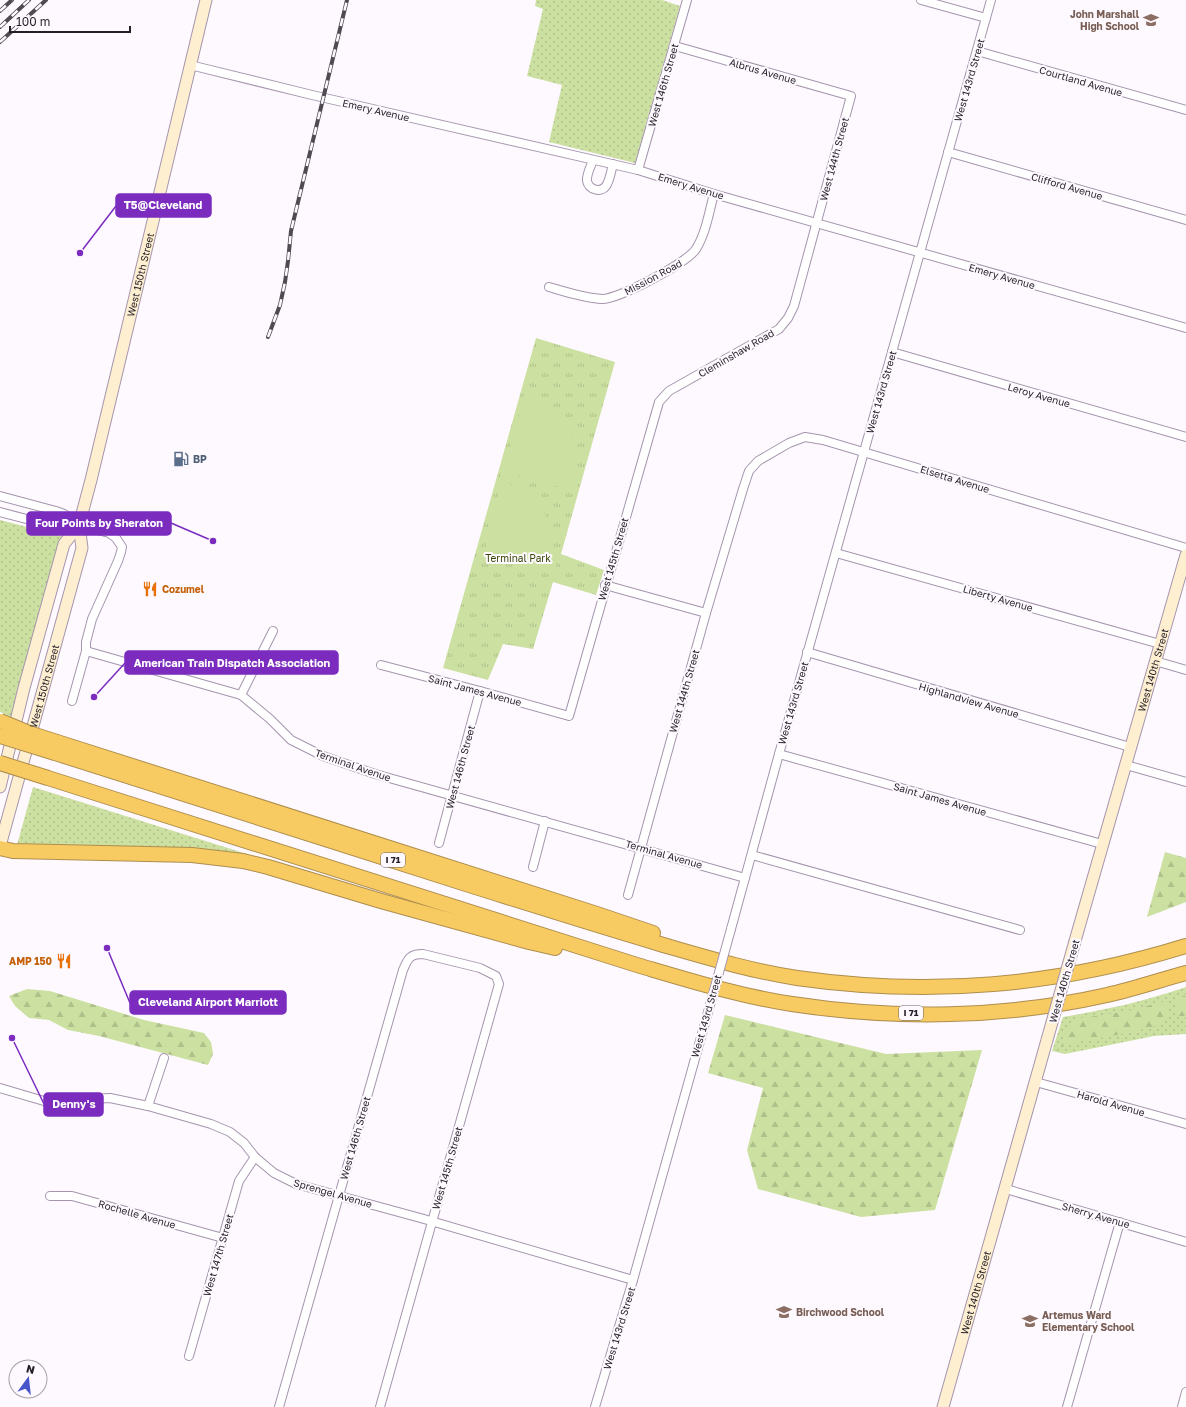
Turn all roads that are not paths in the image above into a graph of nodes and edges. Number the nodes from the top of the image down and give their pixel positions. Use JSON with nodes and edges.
{"nodes":[{"id":1,"x":206,"y":0,"type":"edge"},
{"id":2,"x":687,"y":0,"type":"edge"},
{"id":3,"x":921,"y":0,"type":"edge"},
{"id":4,"x":991,"y":0,"type":"edge"},
{"id":5,"x":986,"y":18,"type":"junction"},
{"id":6,"x":675,"y":46,"type":"junction"},
{"id":7,"x":977,"y":51,"type":"junction"},
{"id":8,"x":190,"y":65,"type":"junction"},
{"id":9,"x":851,"y":96,"type":"joint"},
{"id":10,"x":1186,"y":110,"type":"edge"},
{"id":11,"x":948,"y":152,"type":"junction"},
{"id":12,"x":593,"y":160,"type":"junction"},
{"id":13,"x":613,"y":164,"type":"junction"},
{"id":14,"x":638,"y":170,"type":"junction"},
{"id":15,"x":714,"y":194,"type":"junction"},
{"id":16,"x":1186,"y":220,"type":"edge"},
{"id":17,"x":817,"y":222,"type":"junction"},
{"id":18,"x":920,"y":252,"type":"junction"},
{"id":19,"x":549,"y":287,"type":"dead end"},
{"id":20,"x":1186,"y":328,"type":"edge"},
{"id":21,"x":892,"y":352,"type":"junction"},
{"id":22,"x":659,"y":402,"type":"joint"},
{"id":23,"x":1186,"y":437,"type":"edge"},
{"id":24,"x":864,"y":452,"type":"junction"},
{"id":25,"x":743,"y":489,"type":"joint"},
{"id":26,"x":0,"y":496,"type":"edge"},
{"id":27,"x":0,"y":512,"type":"edge"},
{"id":28,"x":79,"y":525,"type":"junction"},
{"id":29,"x":836,"y":553,"type":"junction"},
{"id":30,"x":1186,"y":555,"type":"edge"},
{"id":31,"x":606,"y":585,"type":"junction"},
{"id":32,"x":706,"y":613,"type":"junction"},
{"id":33,"x":273,"y":631,"type":"dead end"},
{"id":34,"x":1160,"y":644,"type":"junction"},
{"id":35,"x":86,"y":651,"type":"junction"},
{"id":36,"x":808,"y":652,"type":"junction"},
{"id":37,"x":1155,"y":661,"type":"junction"},
{"id":38,"x":381,"y":665,"type":"dead end"},
{"id":39,"x":1186,"y":670,"type":"edge"},
{"id":40,"x":480,"y":691,"type":"junction"},
{"id":41,"x":241,"y":695,"type":"junction"},
{"id":42,"x":72,"y":701,"type":"dead end"},
{"id":43,"x":569,"y":716,"type":"joint"},
{"id":44,"x":0,"y":721,"type":"edge"},
{"id":45,"x":0,"y":736,"type":"edge"},
{"id":46,"x":1130,"y":747,"type":"junction"},
{"id":47,"x":56,"y":748,"type":"junction"},
{"id":48,"x":778,"y":754,"type":"junction"},
{"id":49,"x":0,"y":763,"type":"edge"},
{"id":50,"x":1126,"y":765,"type":"junction"},
{"id":51,"x":1186,"y":782,"type":"edge"},
{"id":52,"x":0,"y":787,"type":"edge"},
{"id":53,"x":452,"y":795,"type":"junction"},
{"id":54,"x":545,"y":821,"type":"junction"},
{"id":55,"x":439,"y":843,"type":"dead end"},
{"id":56,"x":1102,"y":844,"type":"junction"},
{"id":57,"x":0,"y":847,"type":"edge"},
{"id":58,"x":641,"y":848,"type":"junction"},
{"id":59,"x":752,"y":855,"type":"junction"},
{"id":60,"x":533,"y":867,"type":"dead end"},
{"id":61,"x":745,"y":878,"type":"junction"},
{"id":62,"x":628,"y":895,"type":"dead end"},
{"id":63,"x":1020,"y":930,"type":"dead end"},
{"id":64,"x":1186,"y":946,"type":"edge"},
{"id":65,"x":451,"y":960,"type":"joint"},
{"id":66,"x":637,"y":965,"type":"junction"},
{"id":67,"x":1186,"y":972,"type":"edge"},
{"id":68,"x":164,"y":1058,"type":"dead end"},
{"id":69,"x":1036,"y":1082,"type":"junction"},
{"id":70,"x":0,"y":1088,"type":"edge"},
{"id":71,"x":148,"y":1106,"type":"junction"},
{"id":72,"x":1186,"y":1124,"type":"edge"},
{"id":73,"x":255,"y":1157,"type":"junction"},
{"id":74,"x":1006,"y":1189,"type":"junction"},
{"id":75,"x":50,"y":1196,"type":"dead end"},
{"id":76,"x":339,"y":1196,"type":"junction"},
{"id":77,"x":432,"y":1221,"type":"junction"},
{"id":78,"x":1120,"y":1222,"type":"junction"},
{"id":79,"x":223,"y":1238,"type":"junction"},
{"id":80,"x":1186,"y":1242,"type":"edge"},
{"id":81,"x":633,"y":1280,"type":"junction"},
{"id":82,"x":189,"y":1356,"type":"dead end"},
{"id":83,"x":1186,"y":1392,"type":"edge"},
{"id":84,"x":279,"y":1407,"type":"edge"},
{"id":85,"x":380,"y":1407,"type":"edge"},
{"id":86,"x":595,"y":1407,"type":"edge"},
{"id":87,"x":943,"y":1407,"type":"edge"},
{"id":88,"x":1067,"y":1407,"type":"edge"},
{"id":89,"x":1182,"y":1407,"type":"edge"}],
"edges":[{"from":1,"to":8,"type":"main road","name":"West 150th Street"},
{"from":2,"to":6,"type":"street","name":"West 146th Street"},
{"from":3,"to":5,"type":"street"},
{"from":4,"to":5,"type":"street","name":"West 143rd Street"},
{"from":5,"to":7,"type":"street","name":"West 143rd Street"},
{"from":6,"to":9,"type":"street","name":"Albrus Avenue"},
{"from":6,"to":14,"type":"street","name":"West 146th Street"},
{"from":7,"to":10,"type":"street","name":"Courtland Avenue"},
{"from":7,"to":11,"type":"street","name":"West 143rd Street"},
{"from":8,"to":12,"type":"street","name":"Emery Avenue"},
{"from":8,"to":28,"type":"main road","name":"West 150th Street"},
{"from":9,"to":17,"type":"street","name":"West 144th Street"},
{"from":11,"to":16,"type":"street","name":"Clifford Avenue"},
{"from":11,"to":18,"type":"street","name":"West 143rd Street"},
{"from":12,"to":13,"type":"street","name":"Emery Avenue"},
{"from":12,"to":13,"type":"street"},
{"from":13,"to":14,"type":"street","name":"Emery Avenue"},
{"from":14,"to":15,"type":"street","name":"Emery Avenue"},
{"from":15,"to":17,"type":"street","name":"Emery Avenue"},
{"from":15,"to":19,"type":"street","name":"Mission Road"},
{"from":17,"to":18,"type":"street","name":"Emery Avenue"},
{"from":17,"to":22,"type":"street","name":"Cleminshaw Road"},
{"from":18,"to":20,"type":"street","name":"Emery Avenue"},
{"from":18,"to":21,"type":"street","name":"West 143rd Street"},
{"from":21,"to":23,"type":"street","name":"Leroy Avenue"},
{"from":21,"to":24,"type":"street","name":"West 143rd Street"},
{"from":22,"to":31,"type":"street","name":"West 145th Street"},
{"from":24,"to":25,"type":"street","name":"Elsetta Avenue"},
{"from":24,"to":29,"type":"street","name":"West 143rd Street"},
{"from":24,"to":30,"type":"street","name":"Elsetta Avenue"},
{"from":25,"to":32,"type":"street","name":"West 144th Street"},
{"from":26,"to":28,"type":"street"},
{"from":27,"to":28,"type":"street"},
{"from":28,"to":35,"type":"street"},
{"from":28,"to":52,"type":"main road","name":"West 150th Street"},
{"from":28,"to":57,"type":"main road","name":"West 150th Street"},
{"from":29,"to":34,"type":"street","name":"Liberty Avenue"},
{"from":29,"to":36,"type":"street","name":"West 143rd Street"},
{"from":30,"to":34,"type":"main road","name":"West 140th Street"},
{"from":31,"to":32,"type":"street"},
{"from":31,"to":43,"type":"street","name":"West 145th Street"},
{"from":32,"to":58,"type":"street","name":"West 144th Street"},
{"from":33,"to":41,"type":"street"},
{"from":34,"to":37,"type":"main road","name":"West 140th Street"},
{"from":35,"to":41,"type":"street","name":"Terminal Avenue"},
{"from":35,"to":42,"type":"street"},
{"from":36,"to":46,"type":"street","name":"Highlandview Avenue"},
{"from":36,"to":48,"type":"street","name":"West 143rd Street"},
{"from":37,"to":39,"type":"street"},
{"from":37,"to":46,"type":"main road","name":"West 140th Street"},
{"from":38,"to":40,"type":"street","name":"Saint James Avenue"},
{"from":40,"to":43,"type":"street","name":"Saint James Avenue"},
{"from":40,"to":53,"type":"street","name":"West 146th Street"},
{"from":41,"to":53,"type":"street","name":"Terminal Avenue"},
{"from":44,"to":47,"type":"highway","bridge":true},
{"from":45,"to":47,"type":"highway","bridge":true},
{"from":46,"to":50,"type":"main road","name":"West 140th Street"},
{"from":47,"to":64,"type":"highway"},
{"from":48,"to":56,"type":"street","name":"Saint James Avenue"},
{"from":48,"to":59,"type":"street","name":"West 143rd Street"},
{"from":49,"to":66,"type":"highway","number":"I 71","bridge":true},
{"from":50,"to":51,"type":"street"},
{"from":50,"to":56,"type":"main road","name":"West 140th Street"},
{"from":53,"to":54,"type":"street","name":"Terminal Avenue"},
{"from":53,"to":55,"type":"street","name":"West 146th Street"},
{"from":54,"to":58,"type":"street","name":"Terminal Avenue"},
{"from":54,"to":60,"type":"street"},
{"from":56,"to":69,"type":"main road","name":"West 140th Street","bridge":true},
{"from":57,"to":66,"type":"highway"},
{"from":58,"to":61,"type":"street","name":"Terminal Avenue"},
{"from":58,"to":62,"type":"street","name":"West 144th Street"},
{"from":59,"to":61,"type":"street","name":"West 143rd Street"},
{"from":59,"to":63,"type":"street"},
{"from":61,"to":81,"type":"street","name":"West 143rd Street","bridge":true},
{"from":65,"to":76,"type":"street","name":"West 146th Street"},
{"from":65,"to":77,"type":"street","name":"West 145th Street"},
{"from":66,"to":67,"type":"highway","number":"I 71"},
{"from":68,"to":71,"type":"street"},
{"from":69,"to":72,"type":"street","name":"Harold Avenue"},
{"from":69,"to":74,"type":"main road","name":"West 140th Street"},
{"from":70,"to":71,"type":"street","name":"Sprengel Avenue"},
{"from":71,"to":73,"type":"street","name":"Sprengel Avenue"},
{"from":73,"to":76,"type":"street","name":"Sprengel Avenue"},
{"from":73,"to":79,"type":"street","name":"West 147th Street"},
{"from":74,"to":78,"type":"street","name":"Sherry Avenue"},
{"from":74,"to":87,"type":"main road","name":"West 140th Street"},
{"from":75,"to":79,"type":"street","name":"Rochelle Avenue"},
{"from":76,"to":77,"type":"street","name":"Sprengel Avenue"},
{"from":76,"to":84,"type":"street","name":"West 146th Street"},
{"from":77,"to":81,"type":"street","name":"Sprengel Avenue"},
{"from":77,"to":85,"type":"street","name":"West 145th Street"},
{"from":78,"to":80,"type":"street","name":"Sherry Avenue"},
{"from":78,"to":88,"type":"street"},
{"from":79,"to":82,"type":"street","name":"West 147th Street"},
{"from":81,"to":86,"type":"street","name":"West 143rd Street"},
{"from":83,"to":89,"type":"street"}]}
